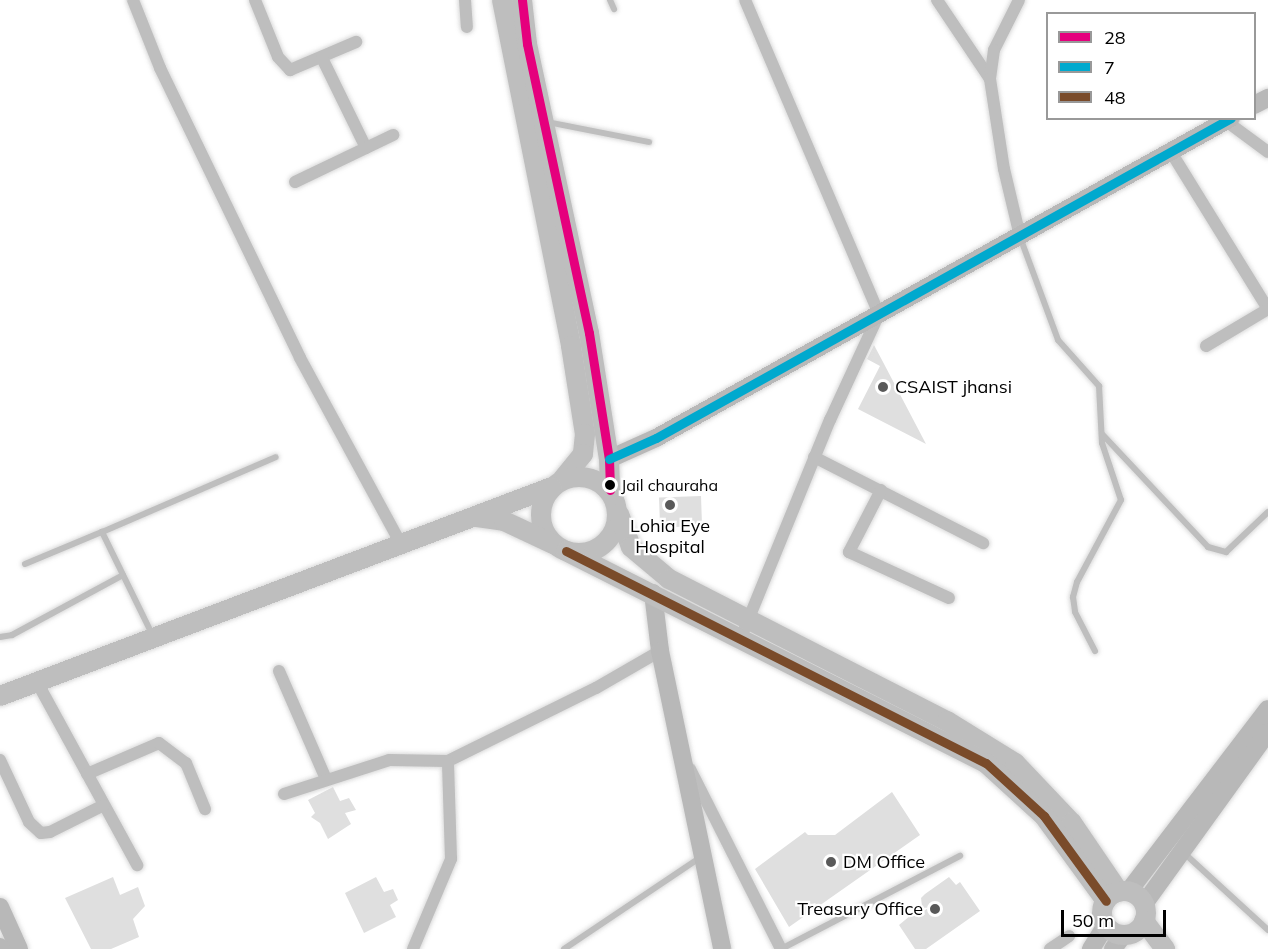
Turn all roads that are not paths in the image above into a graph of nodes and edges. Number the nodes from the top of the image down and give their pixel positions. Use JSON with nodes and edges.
{"nodes":[{"id":1,"x":133,"y":0,"type":"edge"},
{"id":2,"x":255,"y":0,"type":"edge"},
{"id":3,"x":465,"y":0,"type":"edge"},
{"id":4,"x":502,"y":0,"type":"edge"},
{"id":5,"x":522,"y":0,"type":"edge"},
{"id":6,"x":610,"y":0,"type":"edge"},
{"id":7,"x":745,"y":0,"type":"edge"},
{"id":8,"x":937,"y":0,"type":"edge"},
{"id":9,"x":1019,"y":0,"type":"edge"},
{"id":10,"x":614,"y":9,"type":"dead end"},
{"id":11,"x":467,"y":27,"type":"dead end"},
{"id":12,"x":356,"y":42,"type":"dead end"},
{"id":13,"x":322,"y":57,"type":"junction"},
{"id":14,"x":990,"y":79,"type":"junction"},
{"id":15,"x":1229,"y":120,"type":"edge"},
{"id":16,"x":544,"y":121,"type":"junction"},
{"id":17,"x":393,"y":135,"type":"dead end"},
{"id":18,"x":649,"y":142,"type":"dead end"},
{"id":19,"x":366,"y":148,"type":"junction"},
{"id":20,"x":1171,"y":152,"type":"junction"},
{"id":21,"x":1268,"y":152,"type":"edge"},
{"id":22,"x":295,"y":182,"type":"dead end"},
{"id":23,"x":1020,"y":237,"type":"junction"},
{"id":24,"x":1268,"y":309,"type":"edge"},
{"id":25,"x":879,"y":314,"type":"junction"},
{"id":26,"x":1206,"y":346,"type":"dead end"},
{"id":27,"x":1102,"y":434,"type":"junction"},
{"id":28,"x":276,"y":457,"type":"dead end"},
{"id":29,"x":814,"y":457,"type":"junction"},
{"id":30,"x":609,"y":459,"type":"junction"},
{"id":31,"x":557,"y":484,"type":"junction"},
{"id":32,"x":610,"y":490,"type":"junction"},
{"id":33,"x":881,"y":490,"type":"junction"},
{"id":34,"x":1268,"y":512,"type":"edge"},
{"id":35,"x":619,"y":514,"type":"junction"},
{"id":36,"x":477,"y":517,"type":"junction"},
{"id":37,"x":102,"y":532,"type":"junction"},
{"id":38,"x":983,"y":543,"type":"dead end"},
{"id":39,"x":401,"y":544,"type":"junction"},
{"id":40,"x":561,"y":548,"type":"junction"},
{"id":41,"x":25,"y":564,"type":"dead end"},
{"id":42,"x":123,"y":575,"type":"junction"},
{"id":43,"x":653,"y":592,"type":"junction"},
{"id":44,"x":949,"y":598,"type":"dead end"},
{"id":45,"x":749,"y":620,"type":"junction"},
{"id":46,"x":0,"y":638,"type":"edge"},
{"id":47,"x":154,"y":638,"type":"junction"},
{"id":48,"x":740,"y":640,"type":"junction"},
{"id":49,"x":660,"y":651,"type":"junction"},
{"id":50,"x":1095,"y":651,"type":"dead end"},
{"id":51,"x":279,"y":671,"type":"dead end"},
{"id":52,"x":37,"y":682,"type":"junction"},
{"id":53,"x":0,"y":696,"type":"edge"},
{"id":54,"x":1268,"y":709,"type":"edge"},
{"id":55,"x":1268,"y":732,"type":"edge"},
{"id":56,"x":0,"y":760,"type":"edge"},
{"id":57,"x":685,"y":760,"type":"junction"},
{"id":58,"x":448,"y":761,"type":"junction"},
{"id":59,"x":87,"y":774,"type":"junction"},
{"id":60,"x":327,"y":779,"type":"junction"},
{"id":61,"x":284,"y":794,"type":"dead end"},
{"id":62,"x":104,"y":805,"type":"junction"},
{"id":63,"x":205,"y":808,"type":"dead end"},
{"id":64,"x":1181,"y":851,"type":"junction"},
{"id":65,"x":704,"y":855,"type":"junction"},
{"id":66,"x":960,"y":856,"type":"dead end"},
{"id":67,"x":136,"y":865,"type":"dead end"},
{"id":68,"x":0,"y":907,"type":"edge"},
{"id":69,"x":1128,"y":920,"type":"edge"},
{"id":70,"x":1106,"y":925,"type":"joint"},
{"id":71,"x":1268,"y":930,"type":"edge"},
{"id":72,"x":1069,"y":936,"type":"dead end"},
{"id":73,"x":19,"y":949,"type":"edge"},
{"id":74,"x":413,"y":949,"type":"edge"},
{"id":75,"x":564,"y":949,"type":"edge"},
{"id":76,"x":722,"y":949,"type":"edge"},
{"id":77,"x":781,"y":949,"type":"edge"},
{"id":78,"x":1050,"y":949,"type":"edge"},
{"id":79,"x":1091,"y":949,"type":"edge"},
{"id":80,"x":1165,"y":949,"type":"edge"}],
"edges":[{"from":1,"to":39,"type":"street"},
{"from":2,"to":13,"type":"street"},
{"from":3,"to":11,"type":"street"},
{"from":4,"to":31,"type":"main road"},
{"from":5,"to":16,"type":"main road"},
{"from":6,"to":10,"type":"lane"},
{"from":7,"to":25,"type":"street"},
{"from":8,"to":14,"type":"street"},
{"from":9,"to":14,"type":"street"},
{"from":12,"to":13,"type":"street"},
{"from":13,"to":19,"type":"street"},
{"from":14,"to":23,"type":"street"},
{"from":15,"to":20,"type":"street"},
{"from":15,"to":21,"type":"street"},
{"from":16,"to":18,"type":"lane"},
{"from":16,"to":30,"type":"main road"},
{"from":17,"to":19,"type":"street"},
{"from":19,"to":22,"type":"street"},
{"from":20,"to":23,"type":"street"},
{"from":20,"to":24,"type":"street"},
{"from":23,"to":25,"type":"street"},
{"from":23,"to":27,"type":"lane"},
{"from":24,"to":26,"type":"street"},
{"from":25,"to":29,"type":"street"},
{"from":25,"to":30,"type":"street"},
{"from":27,"to":34,"type":"lane"},
{"from":27,"to":50,"type":"lane"},
{"from":28,"to":37,"type":"lane"},
{"from":29,"to":33,"type":"street"},
{"from":29,"to":45,"type":"street"},
{"from":30,"to":32,"type":"main road"},
{"from":31,"to":32,"type":"main road"},
{"from":31,"to":36,"type":"main road"},
{"from":31,"to":40,"type":"main road"},
{"from":32,"to":35,"type":"main road"},
{"from":33,"to":38,"type":"street"},
{"from":33,"to":44,"type":"street"},
{"from":35,"to":40,"type":"main road"},
{"from":35,"to":45,"type":"main road"},
{"from":36,"to":39,"type":"main road"},
{"from":36,"to":40,"type":"main road"},
{"from":37,"to":41,"type":"lane"},
{"from":37,"to":42,"type":"lane"},
{"from":39,"to":47,"type":"main road"},
{"from":40,"to":43,"type":"main road"},
{"from":42,"to":46,"type":"lane"},
{"from":42,"to":47,"type":"lane"},
{"from":43,"to":48,"type":"main road"},
{"from":43,"to":49,"type":"street"},
{"from":45,"to":48,"type":"street"},
{"from":45,"to":69,"type":"main road"},
{"from":47,"to":52,"type":"main road"},
{"from":48,"to":69,"type":"main road"},
{"from":49,"to":57,"type":"street"},
{"from":49,"to":58,"type":"street"},
{"from":51,"to":60,"type":"street"},
{"from":52,"to":53,"type":"main road"},
{"from":52,"to":59,"type":"street"},
{"from":54,"to":69,"type":"street"},
{"from":55,"to":64,"type":"street"},
{"from":56,"to":62,"type":"street"},
{"from":57,"to":65,"type":"street"},
{"from":57,"to":77,"type":"street"},
{"from":58,"to":60,"type":"street"},
{"from":58,"to":74,"type":"street"},
{"from":59,"to":62,"type":"street"},
{"from":59,"to":63,"type":"street"},
{"from":60,"to":61,"type":"street"},
{"from":62,"to":67,"type":"street"},
{"from":64,"to":69,"type":"street"},
{"from":64,"to":71,"type":"lane"},
{"from":65,"to":75,"type":"lane"},
{"from":65,"to":76,"type":"street"},
{"from":66,"to":77,"type":"lane"},
{"from":68,"to":73,"type":"street"},
{"from":69,"to":70,"type":"main road"},
{"from":69,"to":80,"type":"main road"},
{"from":70,"to":79,"type":"street"},
{"from":72,"to":78,"type":"street"}]}
